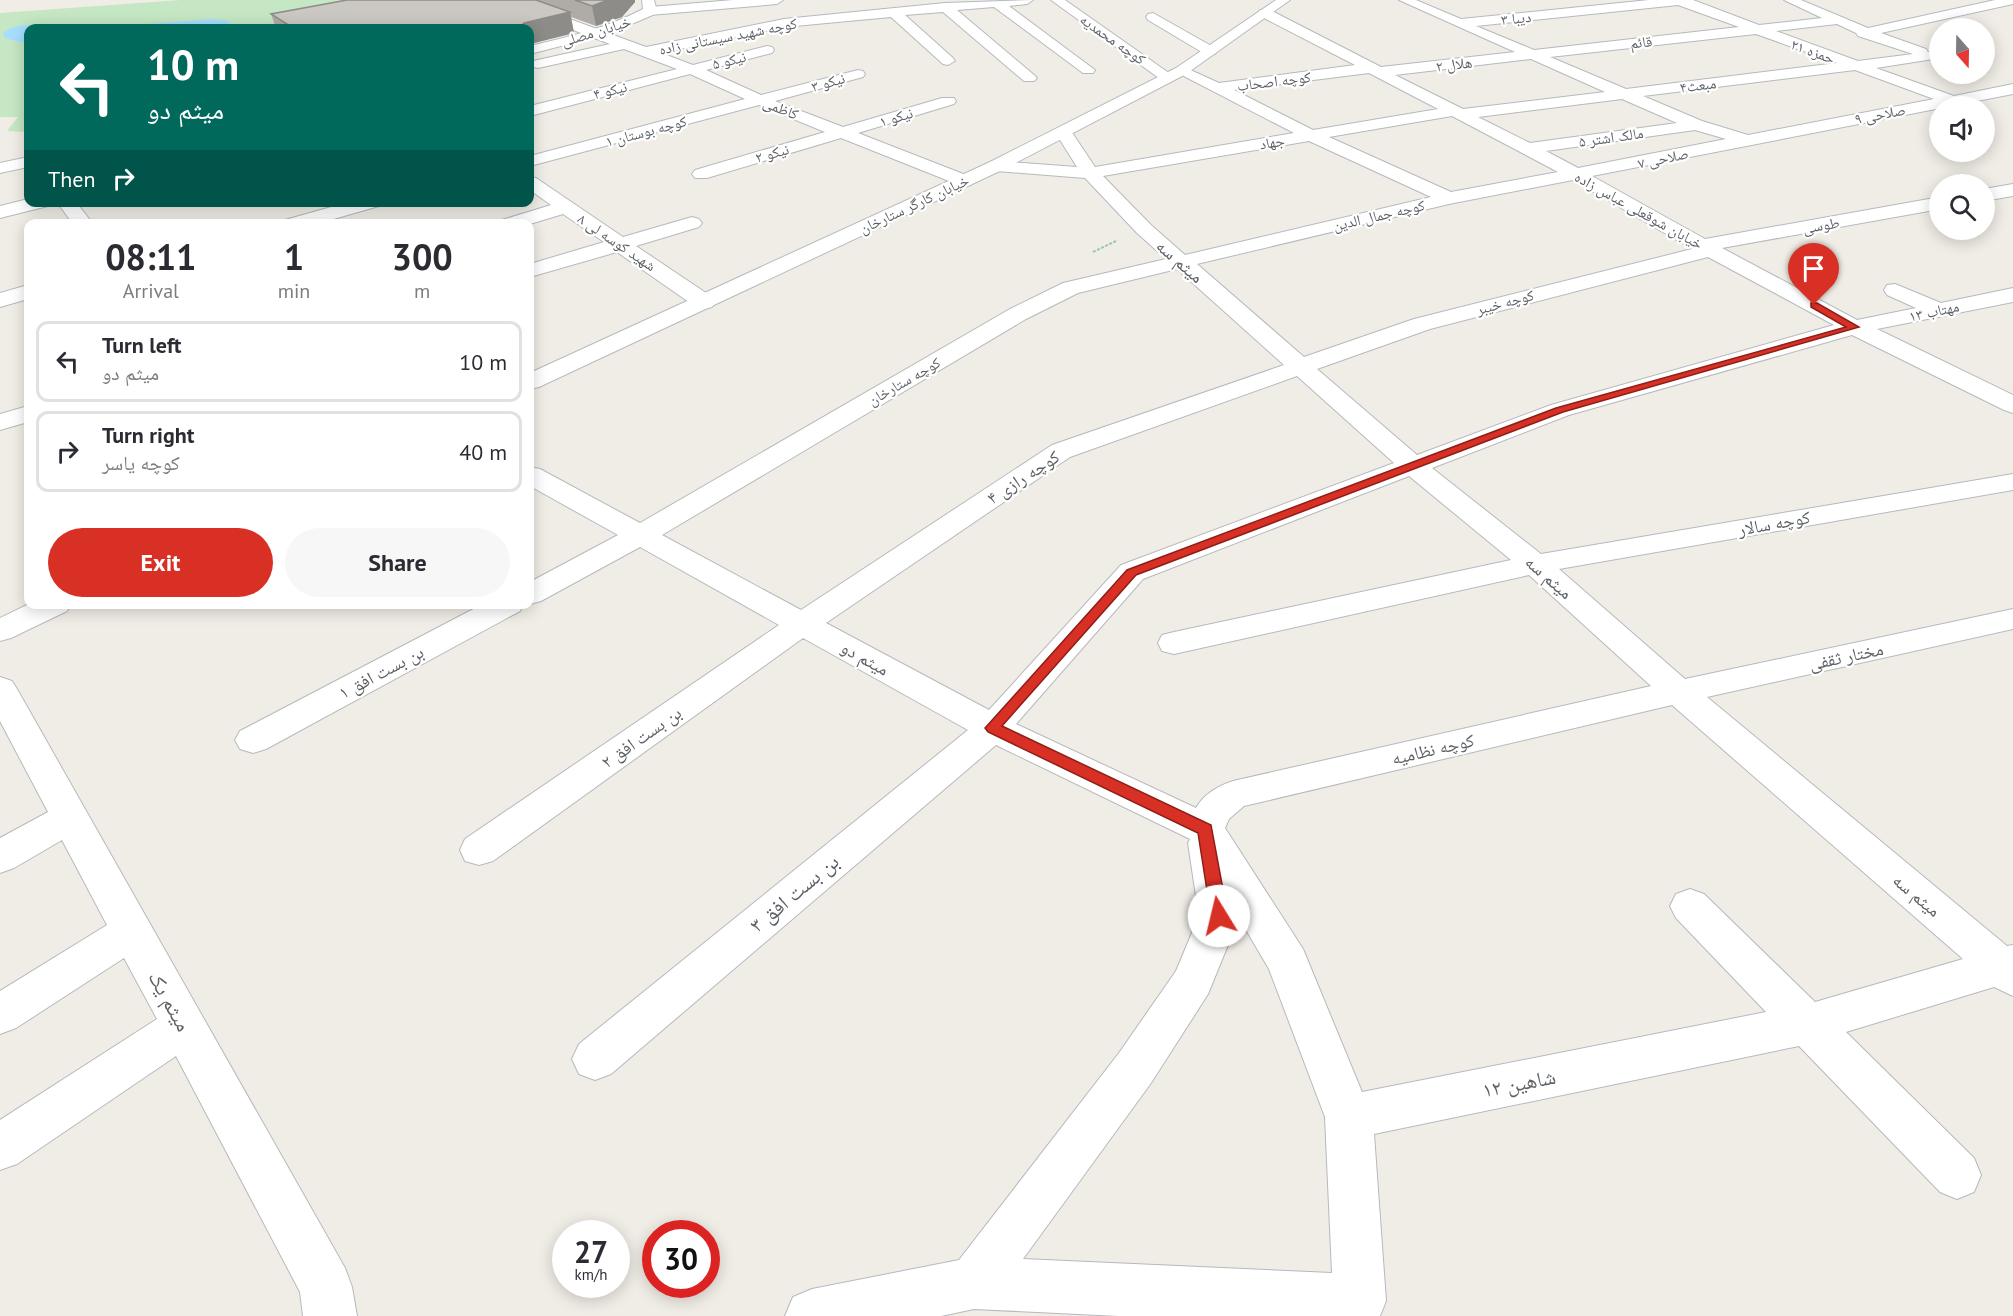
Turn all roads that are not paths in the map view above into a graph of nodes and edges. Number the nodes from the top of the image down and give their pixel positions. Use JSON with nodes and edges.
{"nodes":[{"id":1,"x":506,"y":0,"type":"edge"},
{"id":2,"x":777,"y":0,"type":"edge"},
{"id":3,"x":1027,"y":0,"type":"edge"},
{"id":4,"x":1057,"y":0,"type":"edge"},
{"id":5,"x":1284,"y":0,"type":"edge"},
{"id":6,"x":1405,"y":0,"type":"edge"},
{"id":7,"x":1678,"y":0,"type":"edge"},
{"id":8,"x":1687,"y":0,"type":"edge"},
{"id":9,"x":1817,"y":0,"type":"edge"},
{"id":10,"x":2012,"y":0,"type":"edge"},
{"id":11,"x":1796,"y":2,"type":"edge"},
{"id":12,"x":997,"y":3,"type":"junction"},
{"id":13,"x":917,"y":4,"type":"edge"},
{"id":14,"x":1247,"y":4,"type":"dead end"},
{"id":15,"x":649,"y":5,"type":"edge"},
{"id":16,"x":945,"y":7,"type":"junction"},
{"id":17,"x":893,"y":12,"type":"junction"},
{"id":18,"x":1265,"y":13,"type":"junction"},
{"id":19,"x":836,"y":17,"type":"junction"},
{"id":20,"x":1153,"y":17,"type":"dead end"},
{"id":21,"x":1841,"y":20,"type":"junction"},
{"id":22,"x":1459,"y":24,"type":"junction"},
{"id":23,"x":1753,"y":28,"type":"junction"},
{"id":24,"x":851,"y":33,"type":"dead end"},
{"id":25,"x":1863,"y":33,"type":"junction"},
{"id":26,"x":596,"y":35,"type":"junction"},
{"id":27,"x":622,"y":45,"type":"junction"},
{"id":28,"x":534,"y":49,"type":"edge"},
{"id":29,"x":767,"y":50,"type":"dead end"},
{"id":30,"x":1210,"y":51,"type":"junction"},
{"id":31,"x":645,"y":52,"type":"junction"},
{"id":32,"x":1929,"y":54,"type":"edge"},
{"id":33,"x":1529,"y":55,"type":"junction"},
{"id":34,"x":1929,"y":58,"type":"edge"},
{"id":35,"x":948,"y":61,"type":"dead end"},
{"id":36,"x":538,"y":64,"type":"dead end"},
{"id":37,"x":1852,"y":65,"type":"junction"},
{"id":38,"x":691,"y":69,"type":"junction"},
{"id":39,"x":1088,"y":70,"type":"dead end"},
{"id":40,"x":1374,"y":70,"type":"junction"},
{"id":41,"x":858,"y":74,"type":"dead end"},
{"id":42,"x":1175,"y":74,"type":"junction"},
{"id":43,"x":1029,"y":78,"type":"dead end"},
{"id":44,"x":2010,"y":82,"type":"edge"},
{"id":45,"x":1217,"y":88,"type":"junction"},
{"id":46,"x":1622,"y":94,"type":"junction"},
{"id":47,"x":1939,"y":96,"type":"edge"},
{"id":48,"x":1963,"y":96,"type":"edge"},
{"id":49,"x":762,"y":100,"type":"junction"},
{"id":50,"x":948,"y":101,"type":"dead end"},
{"id":51,"x":1929,"y":104,"type":"edge"},
{"id":52,"x":534,"y":110,"type":"edge"},
{"id":53,"x":1458,"y":112,"type":"junction"},
{"id":54,"x":1696,"y":126,"type":"junction"},
{"id":55,"x":1063,"y":132,"type":"junction"},
{"id":56,"x":844,"y":133,"type":"junction"},
{"id":57,"x":1310,"y":135,"type":"junction"},
{"id":58,"x":1748,"y":140,"type":"junction"},
{"id":59,"x":1526,"y":149,"type":"junction"},
{"id":60,"x":534,"y":160,"type":"edge"},
{"id":61,"x":24,"y":163,"type":"edge"},
{"id":62,"x":996,"y":166,"type":"junction"},
{"id":63,"x":0,"y":168,"type":"edge"},
{"id":64,"x":1090,"y":173,"type":"junction"},
{"id":65,"x":701,"y":174,"type":"dead end"},
{"id":66,"x":1578,"y":175,"type":"junction"},
{"id":67,"x":965,"y":181,"type":"junction"},
{"id":68,"x":534,"y":185,"type":"edge"},
{"id":69,"x":2013,"y":190,"type":"edge"},
{"id":70,"x":1995,"y":193,"type":"edge"},
{"id":71,"x":1449,"y":198,"type":"junction"},
{"id":72,"x":1929,"y":205,"type":"edge"},
{"id":73,"x":24,"y":206,"type":"edge"},
{"id":74,"x":70,"y":207,"type":"edge"},
{"id":75,"x":354,"y":207,"type":"edge"},
{"id":76,"x":566,"y":207,"type":"junction"},
{"id":77,"x":0,"y":212,"type":"edge"},
{"id":78,"x":80,"y":219,"type":"edge"},
{"id":79,"x":310,"y":219,"type":"edge"},
{"id":80,"x":526,"y":219,"type":"edge"},
{"id":81,"x":692,"y":223,"type":"dead end"},
{"id":82,"x":622,"y":245,"type":"junction"},
{"id":83,"x":1707,"y":248,"type":"junction"},
{"id":84,"x":1182,"y":262,"type":"junction"},
{"id":85,"x":534,"y":270,"type":"edge"},
{"id":86,"x":1895,"y":290,"type":"dead end"},
{"id":87,"x":24,"y":293,"type":"edge"},
{"id":88,"x":2013,"y":295,"type":"edge"},
{"id":89,"x":0,"y":300,"type":"edge"},
{"id":90,"x":704,"y":302,"type":"junction"},
{"id":91,"x":1938,"y":310,"type":"junction"},
{"id":92,"x":1854,"y":327,"type":"junction"},
{"id":93,"x":1301,"y":368,"type":"junction"},
{"id":94,"x":534,"y":380,"type":"edge"},
{"id":95,"x":2013,"y":405,"type":"edge"},
{"id":96,"x":24,"y":415,"type":"edge"},
{"id":97,"x":0,"y":422,"type":"edge"},
{"id":98,"x":1412,"y":465,"type":"junction"},
{"id":99,"x":534,"y":477,"type":"edge"},
{"id":100,"x":2013,"y":482,"type":"edge"},
{"id":101,"x":640,"y":535,"type":"junction"},
{"id":102,"x":1535,"y":564,"type":"junction"},
{"id":103,"x":534,"y":592,"type":"edge"},
{"id":104,"x":46,"y":609,"type":"edge"},
{"id":105,"x":500,"y":609,"type":"edge"},
{"id":106,"x":2013,"y":619,"type":"edge"},
{"id":107,"x":802,"y":624,"type":"junction"},
{"id":108,"x":0,"y":631,"type":"edge"},
{"id":109,"x":1174,"y":642,"type":"dead end"},
{"id":110,"x":0,"y":689,"type":"edge"},
{"id":111,"x":1678,"y":692,"type":"junction"},
{"id":112,"x":993,"y":728,"type":"junction"},
{"id":113,"x":253,"y":740,"type":"dead end"},
{"id":114,"x":70,"y":817,"type":"junction"},
{"id":115,"x":1205,"y":829,"type":"junction"},
{"id":116,"x":479,"y":850,"type":"dead end"},
{"id":117,"x":0,"y":857,"type":"edge"},
{"id":118,"x":1690,"y":906,"type":"dead end"},
{"id":119,"x":132,"y":931,"type":"junction"},
{"id":120,"x":2009,"y":969,"type":"edge"},
{"id":121,"x":0,"y":1014,"type":"edge"},
{"id":122,"x":1807,"y":1024,"type":"junction"},
{"id":123,"x":184,"y":1026,"type":"junction"},
{"id":124,"x":595,"y":1059,"type":"dead end"},
{"id":125,"x":1349,"y":1117,"type":"junction"},
{"id":126,"x":0,"y":1147,"type":"edge"},
{"id":127,"x":1957,"y":1175,"type":"dead end"},
{"id":128,"x":974,"y":1283,"type":"junction"},
{"id":129,"x":330,"y":1316,"type":"edge"},
{"id":130,"x":812,"y":1316,"type":"edge"}],
"edges":[{"from":1,"to":26,"type":"street","name":"کاظمی"},
{"from":2,"to":15,"type":"street"},
{"from":3,"to":12,"type":"street","name":"کوچه شهید سیستانی زاده"},
{"from":4,"to":42,"type":"street","name":"کوچه محمدیه"},
{"from":5,"to":18,"type":"street","name":"خیابان کارگر ستارخان"},
{"from":6,"to":22,"type":"street"},
{"from":7,"to":8,"type":"street","name":"دیبا ۳"},
{"from":7,"to":22,"type":"street","name":"دیبا ۳"},
{"from":7,"to":23,"type":"street","name":"حمزه ۲۱"},
{"from":9,"to":11,"type":"street"},
{"from":10,"to":25,"type":"street"},
{"from":11,"to":21,"type":"street"},
{"from":12,"to":16,"type":"street","name":"کوچه شهید سیستانی زاده"},
{"from":12,"to":39,"type":"street"},
{"from":13,"to":16,"type":"street","name":"کوچه شهید سیستانی زاده"},
{"from":13,"to":17,"type":"street","name":"کوچه شهید سیستانی زاده"},
{"from":14,"to":18,"type":"street","name":"خیابان شوقعلی عباس زاده"},
{"from":15,"to":26,"type":"street","name":"خیابان مصلی"},
{"from":16,"to":43,"type":"street"},
{"from":17,"to":19,"type":"street","name":"کوچه شهید سیستانی زاده"},
{"from":17,"to":35,"type":"street"},
{"from":18,"to":30,"type":"street","name":"خیابان کارگر ستارخان"},
{"from":18,"to":40,"type":"street","name":"خیابان شوقعلی عباس زاده"},
{"from":19,"to":24,"type":"street"},
{"from":19,"to":31,"type":"street","name":"کوچه شهید سیستانی زاده"},
{"from":20,"to":30,"type":"street"},
{"from":21,"to":23,"type":"street","name":"قائم"},
{"from":21,"to":25,"type":"street"},
{"from":22,"to":33,"type":"street"},
{"from":23,"to":33,"type":"street","name":"قائم"},
{"from":23,"to":37,"type":"street","name":"حمزه ۲۱"},
{"from":25,"to":32,"type":"street"},
{"from":26,"to":27,"type":"street","name":"کاظمی"},
{"from":26,"to":28,"type":"street","name":"خیابان مصلی"},
{"from":27,"to":31,"type":"street","name":"کاظمی"},
{"from":27,"to":36,"type":"street"},
{"from":29,"to":38,"type":"street","name":"نیکو ۵"},
{"from":30,"to":42,"type":"street","name":"خیابان کارگر ستارخان"},
{"from":31,"to":38,"type":"street","name":"کاظمی"},
{"from":33,"to":40,"type":"street","name":"هلال ۲"},
{"from":33,"to":46,"type":"street"},
{"from":34,"to":37,"type":"street","name":"مبعث۴"},
{"from":37,"to":46,"type":"street","name":"مبعث۴"},
{"from":37,"to":47,"type":"street","name":"حمزه ۲۱"},
{"from":38,"to":49,"type":"street","name":"کاظمی"},
{"from":38,"to":52,"type":"street","name":"نیکو ۴"},
{"from":40,"to":45,"type":"street","name":"کوچه اصحاب"},
{"from":40,"to":53,"type":"street","name":"خیابان شوقعلی عباس زاده"},
{"from":41,"to":49,"type":"street","name":"نیکو ۳"},
{"from":42,"to":45,"type":"street","name":"کوچه اصحاب"},
{"from":42,"to":55,"type":"street","name":"خیابان کارگر ستارخان"},
{"from":44,"to":48,"type":"street","name":"صلاحی ۹"},
{"from":45,"to":57,"type":"street"},
{"from":46,"to":53,"type":"street","name":"مبعث۴"},
{"from":46,"to":54,"type":"street"},
{"from":49,"to":56,"type":"street","name":"کاظمی"},
{"from":49,"to":60,"type":"street","name":"کوچه بوستان ۱"},
{"from":50,"to":56,"type":"street","name":"نیکو ۱"},
{"from":51,"to":58,"type":"street","name":"صلاحی ۹"},
{"from":53,"to":57,"type":"street","name":"جهاد"},
{"from":53,"to":59,"type":"street","name":"خیابان شوقعلی عباس زاده"},
{"from":54,"to":58,"type":"street"},
{"from":54,"to":59,"type":"street","name":"مالک اشتر ۵"},
{"from":55,"to":62,"type":"street","name":"خیابان کارگر ستارخان"},
{"from":55,"to":64,"type":"street","name":"میثم سه"},
{"from":56,"to":65,"type":"street","name":"نیکو ۲"},
{"from":56,"to":67,"type":"street","name":"کاظمی"},
{"from":57,"to":64,"type":"street","name":"جهاد"},
{"from":57,"to":71,"type":"street"},
{"from":58,"to":66,"type":"street","name":"صلاحی ۷"},
{"from":59,"to":66,"type":"street","name":"خیابان شوقعلی عباس زاده"},
{"from":61,"to":63,"type":"street"},
{"from":62,"to":64,"type":"street"},
{"from":62,"to":67,"type":"street","name":"خیابان کارگر ستارخان"},
{"from":64,"to":84,"type":"street","name":"میثم سه"},
{"from":66,"to":71,"type":"street","name":"کوچه جمال الدین"},
{"from":66,"to":83,"type":"street","name":"خیابان شوقعلی عباس زاده"},
{"from":67,"to":90,"type":"street","name":"خیابان کارگر ستارخان"},
{"from":68,"to":76,"type":"street","name":"شهید کوسه لی ۸"},
{"from":69,"to":70,"type":"street"},
{"from":71,"to":84,"type":"street","name":"کوچه جمال الدین"},
{"from":72,"to":83,"type":"street","name":"طوسی"},
{"from":73,"to":77,"type":"street"},
{"from":74,"to":78,"type":"street"},
{"from":75,"to":79,"type":"street"},
{"from":76,"to":80,"type":"street"},
{"from":76,"to":82,"type":"street","name":"شهید کوسه لی ۸"},
{"from":81,"to":82,"type":"street"},
{"from":82,"to":85,"type":"street"},
{"from":82,"to":90,"type":"street","name":"شهید کوسه لی ۸"},
{"from":83,"to":92,"type":"street","name":"خیابان شوقعلی عباس زاده"},
{"from":83,"to":93,"type":"street","name":"کوچه خیبر"},
{"from":84,"to":93,"type":"street","name":"میثم سه"},
{"from":84,"to":101,"type":"street","name":"کوچه ستارخان"},
{"from":86,"to":91,"type":"street"},
{"from":87,"to":89,"type":"street"},
{"from":88,"to":91,"type":"street","name":"مهتاب ۱۳"},
{"from":90,"to":94,"type":"street","name":"خیابان کارگر ستارخان"},
{"from":91,"to":92,"type":"street","name":"مهتاب ۱۳"},
{"from":92,"to":95,"type":"street","name":"خیابان شوقعلی عباس زاده"},
{"from":92,"to":98,"type":"street","name":"مهتاب ۱۳"},
{"from":93,"to":98,"type":"street","name":"میثم سه"},
{"from":93,"to":107,"type":"street","name":"کوچه رازی ۴"},
{"from":96,"to":97,"type":"street"},
{"from":98,"to":102,"type":"street","name":"میثم سه"},
{"from":98,"to":112,"type":"street","name":"بن بست افق ۳"},
{"from":99,"to":101,"type":"street","name":"میثم دو"},
{"from":100,"to":102,"type":"street","name":"کوچه سالار"},
{"from":101,"to":103,"type":"street"},
{"from":101,"to":107,"type":"street","name":"میثم دو"},
{"from":102,"to":109,"type":"street","name":"کوچه سالار"},
{"from":102,"to":111,"type":"street","name":"میثم سه"},
{"from":104,"to":108,"type":"street"},
{"from":105,"to":113,"type":"street","name":"بن بست افق ۱"},
{"from":106,"to":111,"type":"street","name":"مختار ثقفی"},
{"from":107,"to":112,"type":"street","name":"میثم دو"},
{"from":107,"to":116,"type":"street","name":"بن بست افق ۲"},
{"from":110,"to":114,"type":"street","name":"میثم یک"},
{"from":111,"to":115,"type":"street","name":"کوچه نظامیه"},
{"from":111,"to":120,"type":"street","name":"میثم سه"},
{"from":112,"to":115,"type":"street","name":"میثم دو"},
{"from":112,"to":124,"type":"street","name":"بن بست افق ۳"},
{"from":114,"to":117,"type":"street"},
{"from":114,"to":119,"type":"street","name":"میثم یک"},
{"from":115,"to":125,"type":"street"},
{"from":115,"to":128,"type":"street"},
{"from":118,"to":122,"type":"street"},
{"from":119,"to":121,"type":"street"},
{"from":119,"to":123,"type":"street","name":"میثم یک"},
{"from":120,"to":122,"type":"street","name":"شاهین ۱۲"},
{"from":122,"to":125,"type":"street","name":"شاهین ۱۲"},
{"from":122,"to":127,"type":"street"},
{"from":123,"to":126,"type":"street"},
{"from":123,"to":129,"type":"street","name":"میثم یک"},
{"from":125,"to":128,"type":"street"},
{"from":128,"to":130,"type":"street"}]}
